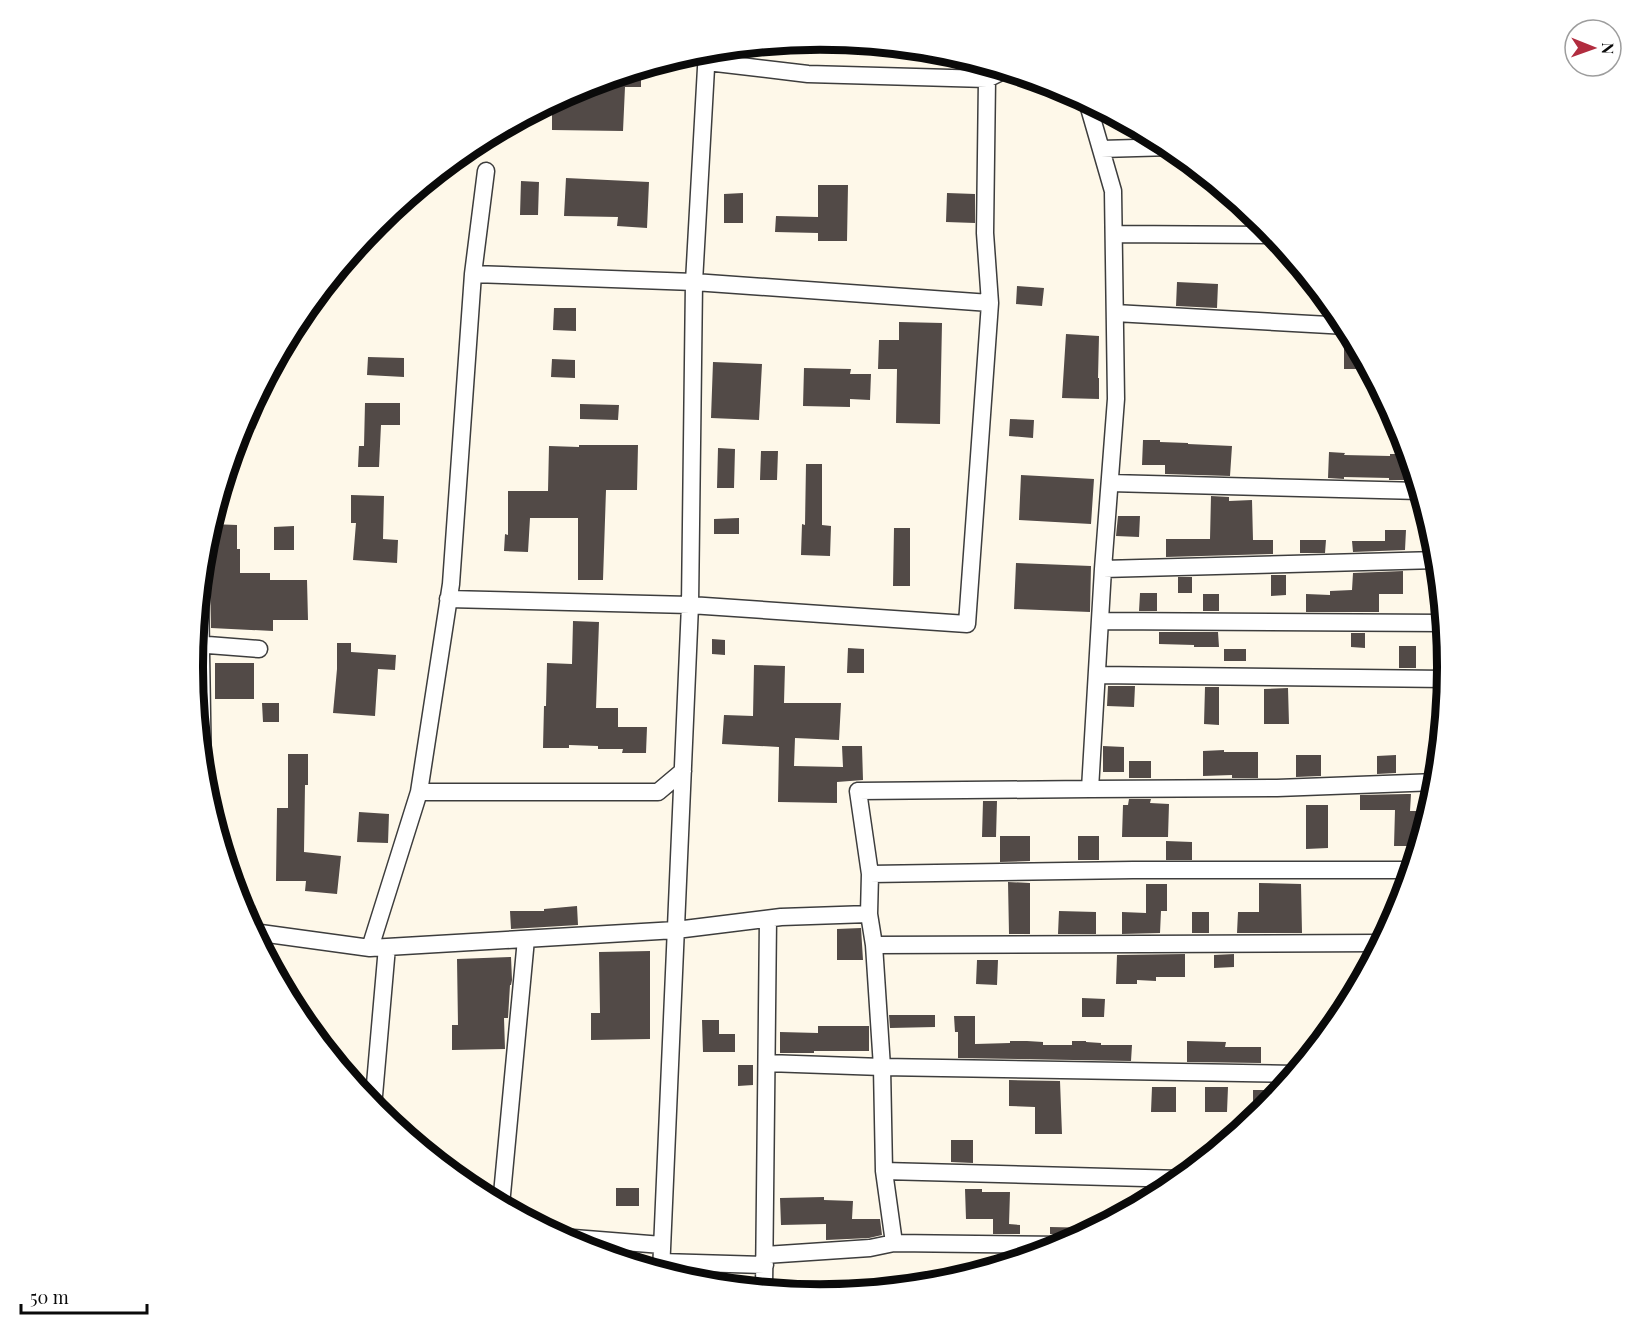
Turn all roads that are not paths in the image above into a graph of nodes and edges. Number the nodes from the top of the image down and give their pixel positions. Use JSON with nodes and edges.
{"nodes":[{"id":1,"x":719,"y":58,"type":"edge"},
{"id":2,"x":707,"y":60,"type":"edge"},
{"id":3,"x":995,"y":75,"type":"edge"},
{"id":4,"x":987,"y":79,"type":"junction"},
{"id":5,"x":1090,"y":111,"type":"edge"},
{"id":6,"x":1154,"y":148,"type":"edge"},
{"id":7,"x":1101,"y":149,"type":"junction"},
{"id":8,"x":486,"y":171,"type":"dead end"},
{"id":9,"x":1114,"y":234,"type":"junction"},
{"id":10,"x":1262,"y":235,"type":"edge"},
{"id":11,"x":473,"y":274,"type":"junction"},
{"id":12,"x":694,"y":282,"type":"junction"},
{"id":13,"x":990,"y":303,"type":"junction"},
{"id":14,"x":1115,"y":313,"type":"junction"},
{"id":15,"x":1335,"y":325,"type":"edge"},
{"id":16,"x":1110,"y":483,"type":"junction"},
{"id":17,"x":1412,"y":491,"type":"edge"},
{"id":18,"x":1428,"y":560,"type":"edge"},
{"id":19,"x":1103,"y":569,"type":"junction"},
{"id":20,"x":448,"y":599,"type":"junction"},
{"id":21,"x":690,"y":604,"type":"junction"},
{"id":22,"x":1100,"y":621,"type":"junction"},
{"id":23,"x":1437,"y":623,"type":"edge"},
{"id":24,"x":204,"y":644,"type":"edge"},
{"id":25,"x":260,"y":649,"type":"dead end"},
{"id":26,"x":1097,"y":675,"type":"junction"},
{"id":27,"x":1438,"y":679,"type":"edge"},
{"id":28,"x":683,"y":771,"type":"junction"},
{"id":29,"x":1427,"y":782,"type":"edge"},
{"id":30,"x":1090,"y":789,"type":"junction"},
{"id":31,"x":419,"y":792,"type":"junction"},
{"id":32,"x":1403,"y":870,"type":"edge"},
{"id":33,"x":870,"y":874,"type":"junction"},
{"id":34,"x":869,"y":914,"type":"junction"},
{"id":35,"x":768,"y":919,"type":"junction"},
{"id":36,"x":676,"y":930,"type":"junction"},
{"id":37,"x":264,"y":933,"type":"edge"},
{"id":38,"x":526,"y":939,"type":"junction"},
{"id":39,"x":1372,"y":943,"type":"edge"},
{"id":40,"x":874,"y":945,"type":"junction"},
{"id":41,"x":379,"y":948,"type":"junction"},
{"id":42,"x":767,"y":1063,"type":"junction"},
{"id":43,"x":882,"y":1067,"type":"junction"},
{"id":44,"x":1285,"y":1074,"type":"edge"},
{"id":45,"x":374,"y":1093,"type":"edge"},
{"id":46,"x":884,"y":1171,"type":"junction"},
{"id":47,"x":1166,"y":1179,"type":"edge"},
{"id":48,"x":502,"y":1196,"type":"edge"},
{"id":49,"x":894,"y":1243,"type":"junction"},
{"id":50,"x":1038,"y":1245,"type":"edge"},
{"id":51,"x":613,"y":1248,"type":"edge"},
{"id":52,"x":661,"y":1259,"type":"edge"},
{"id":53,"x":765,"y":1260,"type":"junction"},
{"id":54,"x":764,"y":1281,"type":"edge"}],
"edges":[{"from":1,"to":4,"type":"street"},
{"from":2,"to":12,"type":"street"},
{"from":3,"to":4,"type":"street"},
{"from":4,"to":13,"type":"street"},
{"from":5,"to":7,"type":"street"},
{"from":6,"to":7,"type":"street"},
{"from":7,"to":9,"type":"street"},
{"from":8,"to":11,"type":"street"},
{"from":9,"to":10,"type":"street"},
{"from":9,"to":14,"type":"street"},
{"from":11,"to":12,"type":"street"},
{"from":11,"to":20,"type":"street"},
{"from":12,"to":13,"type":"street"},
{"from":12,"to":21,"type":"street"},
{"from":13,"to":21,"type":"street"},
{"from":14,"to":15,"type":"street"},
{"from":14,"to":16,"type":"street"},
{"from":16,"to":17,"type":"street"},
{"from":16,"to":19,"type":"street"},
{"from":18,"to":19,"type":"street"},
{"from":19,"to":22,"type":"street"},
{"from":20,"to":21,"type":"street"},
{"from":20,"to":31,"type":"street"},
{"from":21,"to":28,"type":"street"},
{"from":22,"to":23,"type":"street"},
{"from":22,"to":26,"type":"street"},
{"from":24,"to":25,"type":"street"},
{"from":26,"to":27,"type":"street"},
{"from":26,"to":30,"type":"street"},
{"from":28,"to":31,"type":"street"},
{"from":28,"to":36,"type":"street"},
{"from":29,"to":30,"type":"street"},
{"from":30,"to":33,"type":"street"},
{"from":31,"to":41,"type":"street"},
{"from":32,"to":33,"type":"street"},
{"from":33,"to":34,"type":"street"},
{"from":34,"to":35,"type":"street"},
{"from":34,"to":40,"type":"street"},
{"from":35,"to":36,"type":"street"},
{"from":35,"to":42,"type":"street"},
{"from":36,"to":38,"type":"street"},
{"from":36,"to":52,"type":"street"},
{"from":37,"to":41,"type":"street"},
{"from":38,"to":41,"type":"street"},
{"from":38,"to":48,"type":"street"},
{"from":39,"to":40,"type":"street"},
{"from":40,"to":43,"type":"street"},
{"from":41,"to":45,"type":"street"},
{"from":42,"to":43,"type":"street"},
{"from":42,"to":53,"type":"street"},
{"from":43,"to":44,"type":"street"},
{"from":43,"to":46,"type":"street"},
{"from":46,"to":47,"type":"street"},
{"from":46,"to":49,"type":"street"},
{"from":49,"to":50,"type":"street"},
{"from":49,"to":53,"type":"street"},
{"from":51,"to":52,"type":"street"},
{"from":52,"to":53,"type":"street"},
{"from":53,"to":54,"type":"street"}]}
